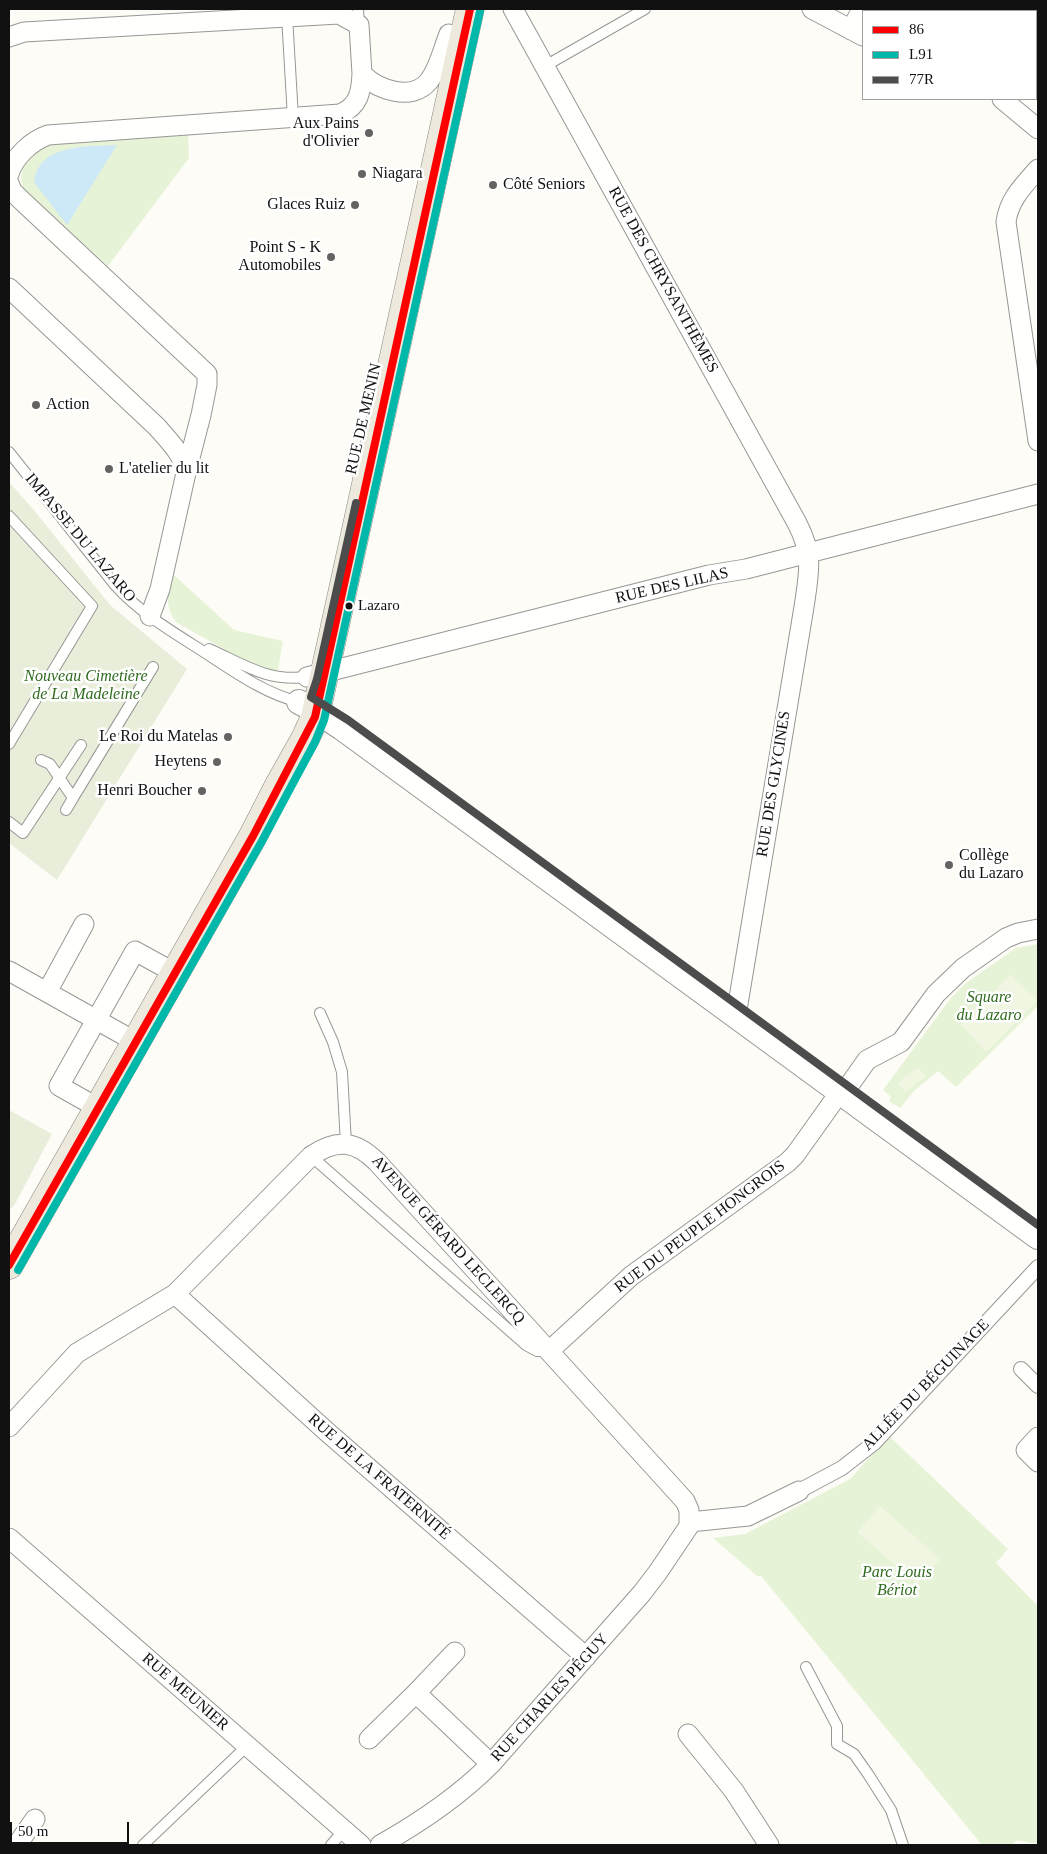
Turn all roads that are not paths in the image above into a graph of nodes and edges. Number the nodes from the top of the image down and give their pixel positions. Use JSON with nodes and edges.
{"nodes":[{"id":1,"x":470,"y":9,"type":"edge"},
{"id":2,"x":513,"y":9,"type":"edge"},
{"id":3,"x":645,"y":9,"type":"edge"},
{"id":4,"x":862,"y":9,"type":"edge"},
{"id":5,"x":822,"y":11,"type":"edge"},
{"id":6,"x":287,"y":16,"type":"junction"},
{"id":7,"x":358,"y":17,"type":"edge"},
{"id":8,"x":451,"y":21,"type":"edge"},
{"id":9,"x":857,"y":33,"type":"edge"},
{"id":10,"x":9,"y":37,"type":"edge"},
{"id":11,"x":545,"y":66,"type":"junction"},
{"id":12,"x":362,"y":74,"type":"junction"},
{"id":13,"x":1004,"y":100,"type":"edge"},
{"id":14,"x":293,"y":118,"type":"junction"},
{"id":15,"x":1035,"y":121,"type":"edge"},
{"id":16,"x":1038,"y":169,"type":"edge"},
{"id":17,"x":9,"y":174,"type":"edge"},
{"id":18,"x":9,"y":183,"type":"edge"},
{"id":19,"x":9,"y":288,"type":"edge"},
{"id":20,"x":388,"y":347,"type":"junction"},
{"id":21,"x":1038,"y":441,"type":"edge"},
{"id":22,"x":9,"y":452,"type":"edge"},
{"id":23,"x":186,"y":474,"type":"junction"},
{"id":24,"x":1038,"y":494,"type":"edge"},
{"id":25,"x":9,"y":516,"type":"edge"},
{"id":26,"x":809,"y":553,"type":"junction"},
{"id":27,"x":150,"y":616,"type":"junction"},
{"id":28,"x":180,"y":637,"type":"junction"},
{"id":29,"x":153,"y":667,"type":"dead end"},
{"id":30,"x":312,"y":691,"type":"junction"},
{"id":31,"x":9,"y":744,"type":"edge"},
{"id":32,"x":81,"y":745,"type":"dead end"},
{"id":33,"x":41,"y":760,"type":"dead end"},
{"id":34,"x":59,"y":778,"type":"junction"},
{"id":35,"x":73,"y":798,"type":"junction"},
{"id":36,"x":66,"y":810,"type":"dead end"},
{"id":37,"x":9,"y":822,"type":"edge"},
{"id":38,"x":84,"y":924,"type":"dead end"},
{"id":39,"x":1038,"y":929,"type":"edge"},
{"id":40,"x":169,"y":970,"type":"junction"},
{"id":41,"x":9,"y":971,"type":"edge"},
{"id":42,"x":47,"y":992,"type":"junction"},
{"id":43,"x":320,"y":1013,"type":"dead end"},
{"id":44,"x":736,"y":1016,"type":"junction"},
{"id":45,"x":96,"y":1019,"type":"junction"},
{"id":46,"x":130,"y":1038,"type":"junction"},
{"id":47,"x":841,"y":1093,"type":"junction"},
{"id":48,"x":92,"y":1105,"type":"junction"},
{"id":49,"x":346,"y":1144,"type":"junction"},
{"id":50,"x":311,"y":1156,"type":"junction"},
{"id":51,"x":1038,"y":1237,"type":"edge"},
{"id":52,"x":9,"y":1238,"type":"edge"},
{"id":53,"x":9,"y":1265,"type":"edge"},
{"id":54,"x":1038,"y":1267,"type":"edge"},
{"id":55,"x":175,"y":1294,"type":"junction"},
{"id":56,"x":549,"y":1351,"type":"junction"},
{"id":57,"x":1021,"y":1369,"type":"dead end"},
{"id":58,"x":1038,"y":1384,"type":"edge"},
{"id":59,"x":9,"y":1428,"type":"edge"},
{"id":60,"x":1038,"y":1437,"type":"edge"},
{"id":61,"x":1038,"y":1462,"type":"edge"},
{"id":62,"x":799,"y":1491,"type":"joint"},
{"id":63,"x":690,"y":1522,"type":"junction"},
{"id":64,"x":9,"y":1538,"type":"edge"},
{"id":65,"x":455,"y":1652,"type":"dead end"},
{"id":66,"x":586,"y":1657,"type":"junction"},
{"id":67,"x":806,"y":1667,"type":"dead end"},
{"id":68,"x":416,"y":1694,"type":"junction"},
{"id":69,"x":688,"y":1734,"type":"dead end"},
{"id":70,"x":369,"y":1739,"type":"dead end"},
{"id":71,"x":247,"y":1746,"type":"junction"},
{"id":72,"x":491,"y":1764,"type":"junction"},
{"id":73,"x":35,"y":1819,"type":"dead end"},
{"id":74,"x":344,"y":1830,"type":"junction"},
{"id":75,"x":17,"y":1845,"type":"edge"},
{"id":76,"x":143,"y":1845,"type":"edge"},
{"id":77,"x":331,"y":1845,"type":"edge"},
{"id":78,"x":362,"y":1845,"type":"edge"},
{"id":79,"x":380,"y":1845,"type":"edge"},
{"id":80,"x":769,"y":1845,"type":"edge"},
{"id":81,"x":903,"y":1845,"type":"edge"}],
"edges":[{"from":1,"to":20,"type":"main road","name":"RUE DE MENIN"},
{"from":2,"to":11,"type":"street","name":"RUE DES CHRYSANTHÈMES"},
{"from":3,"to":11,"type":"lane"},
{"from":4,"to":9,"type":"street"},
{"from":5,"to":9,"type":"street"},
{"from":6,"to":7,"type":"street"},
{"from":6,"to":10,"type":"street"},
{"from":6,"to":14,"type":"lane"},
{"from":7,"to":12,"type":"street"},
{"from":8,"to":12,"type":"street"},
{"from":8,"to":20,"type":"main road","name":"RUE DE MENIN"},
{"from":11,"to":26,"type":"street","name":"RUE DES CHRYSANTHÈMES"},
{"from":12,"to":14,"type":"street"},
{"from":13,"to":15,"type":"street"},
{"from":14,"to":17,"type":"street"},
{"from":16,"to":21,"type":"street"},
{"from":18,"to":23,"type":"street"},
{"from":19,"to":23,"type":"street"},
{"from":20,"to":30,"type":"main road","name":"RUE DE MENIN"},
{"from":22,"to":27,"type":"lane","name":"IMPASSE DU LAZARO"},
{"from":23,"to":27,"type":"street"},
{"from":24,"to":26,"type":"street","name":"RUE DES LILAS"},
{"from":25,"to":31,"type":"lane"},
{"from":26,"to":30,"type":"street","name":"RUE DES LILAS"},
{"from":26,"to":44,"type":"street","name":"RUE DES GLYCINES"},
{"from":27,"to":28,"type":"lane","name":"IMPASSE DU LAZARO"},
{"from":28,"to":30,"type":"lane"},
{"from":28,"to":30,"type":"lane"},
{"from":29,"to":35,"type":"lane"},
{"from":30,"to":40,"type":"main road","name":"RUE DE MENIN"},
{"from":30,"to":44,"type":"street"},
{"from":32,"to":34,"type":"lane"},
{"from":33,"to":34,"type":"lane"},
{"from":34,"to":35,"type":"lane"},
{"from":34,"to":37,"type":"lane"},
{"from":35,"to":36,"type":"lane"},
{"from":38,"to":42,"type":"street"},
{"from":39,"to":47,"type":"street","name":"RUE DU PEUPLE HONGROIS"},
{"from":40,"to":45,"type":"street"},
{"from":40,"to":46,"type":"main road","name":"RUE DE MENIN"},
{"from":41,"to":42,"type":"street"},
{"from":42,"to":45,"type":"street"},
{"from":43,"to":49,"type":"lane"},
{"from":44,"to":47,"type":"street"},
{"from":45,"to":46,"type":"street"},
{"from":45,"to":48,"type":"street"},
{"from":46,"to":48,"type":"main road","name":"RUE DE MENIN"},
{"from":47,"to":51,"type":"street"},
{"from":47,"to":56,"type":"street","name":"RUE DU PEUPLE HONGROIS"},
{"from":48,"to":52,"type":"main road","name":"RUE DE MENIN"},
{"from":48,"to":53,"type":"main road","name":"RUE DE MENIN"},
{"from":49,"to":50,"type":"street"},
{"from":49,"to":56,"type":"street","name":"AVENUE GÉRARD LECLERCQ"},
{"from":50,"to":55,"type":"street"},
{"from":50,"to":56,"type":"lane","name":"AVENUE GÉRARD LECLERCQ"},
{"from":54,"to":62,"type":"street","name":"ALLÉE DU BÉGUINAGE"},
{"from":55,"to":59,"type":"street"},
{"from":55,"to":66,"type":"street","name":"RUE DE LA FRATERNITÉ"},
{"from":56,"to":63,"type":"street","name":"AVENUE GÉRARD LECLERCQ"},
{"from":57,"to":58,"type":"street"},
{"from":60,"to":61,"type":"street"},
{"from":62,"to":63,"type":"street","name":"ALLÉE DU BÉGUINAGE"},
{"from":63,"to":66,"type":"street","name":"RUE CHARLES PÉGUY"},
{"from":64,"to":71,"type":"street","name":"RUE MEUNIER"},
{"from":65,"to":68,"type":"street"},
{"from":66,"to":72,"type":"street","name":"RUE CHARLES PÉGUY"},
{"from":67,"to":81,"type":"lane"},
{"from":68,"to":70,"type":"street"},
{"from":68,"to":72,"type":"street"},
{"from":69,"to":80,"type":"street"},
{"from":71,"to":74,"type":"street","name":"RUE MEUNIER"},
{"from":71,"to":76,"type":"lane"},
{"from":72,"to":79,"type":"street","name":"RUE CHARLES PÉGUY"},
{"from":73,"to":75,"type":"street"},
{"from":74,"to":77,"type":"lane"},
{"from":74,"to":78,"type":"street","name":"RUE MEUNIER"}]}
